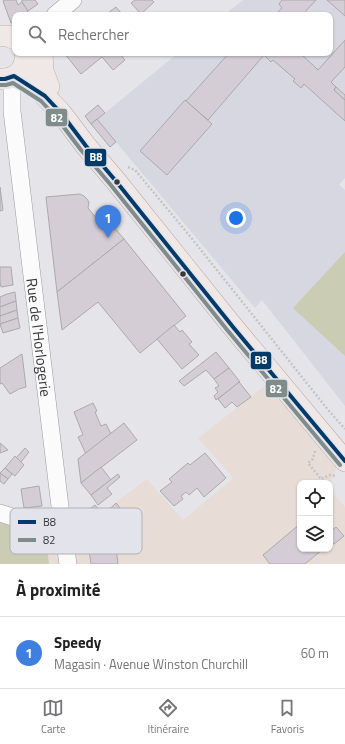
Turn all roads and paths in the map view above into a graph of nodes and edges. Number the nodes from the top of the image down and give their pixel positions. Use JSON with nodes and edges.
{"nodes":[{"id":1,"x":73,"y":0,"type":"edge"},
{"id":2,"x":59,"y":12,"type":"edge"},
{"id":3,"x":0,"y":36,"type":"edge"},
{"id":4,"x":12,"y":39,"type":"edge"},
{"id":5,"x":26,"y":56,"type":"edge"},
{"id":6,"x":29,"y":56,"type":"edge"},
{"id":7,"x":30,"y":56,"type":"edge"},
{"id":8,"x":7,"y":78,"type":"edge"},
{"id":9,"x":45,"y":96,"type":"junction"},
{"id":10,"x":124,"y":165,"type":"dead end"},
{"id":11,"x":226,"y":319,"type":"junction"},
{"id":12,"x":345,"y":430,"type":"edge"},
{"id":13,"x":308,"y":463,"type":"dead end"},
{"id":14,"x":343,"y":469,"type":"edge"},
{"id":15,"x":60,"y":508,"type":"edge"},
{"id":16,"x":0,"y":513,"type":"edge"},
{"id":17,"x":10,"y":516,"type":"edge"},
{"id":18,"x":66,"y":554,"type":"edge"},
{"id":19,"x":68,"y":564,"type":"edge"}],
"edges":[{"from":1,"to":2,"type":"street"},
{"from":3,"to":4,"type":"main road"},
{"from":5,"to":8,"type":"main road"},
{"from":6,"to":9,"type":"main road"},
{"from":7,"to":11,"type":"main road"},
{"from":8,"to":9,"type":"main road"},
{"from":8,"to":15,"type":"street","name":"Rue de l'Horlogerie"},
{"from":9,"to":11,"type":"main road"},
{"from":10,"to":12,"type":"path"},
{"from":11,"to":14,"type":"main road"},
{"from":13,"to":14,"type":"path"},
{"from":16,"to":17,"type":"street"},
{"from":18,"to":19,"type":"street","name":"Rue de l'Horlogerie"}]}
